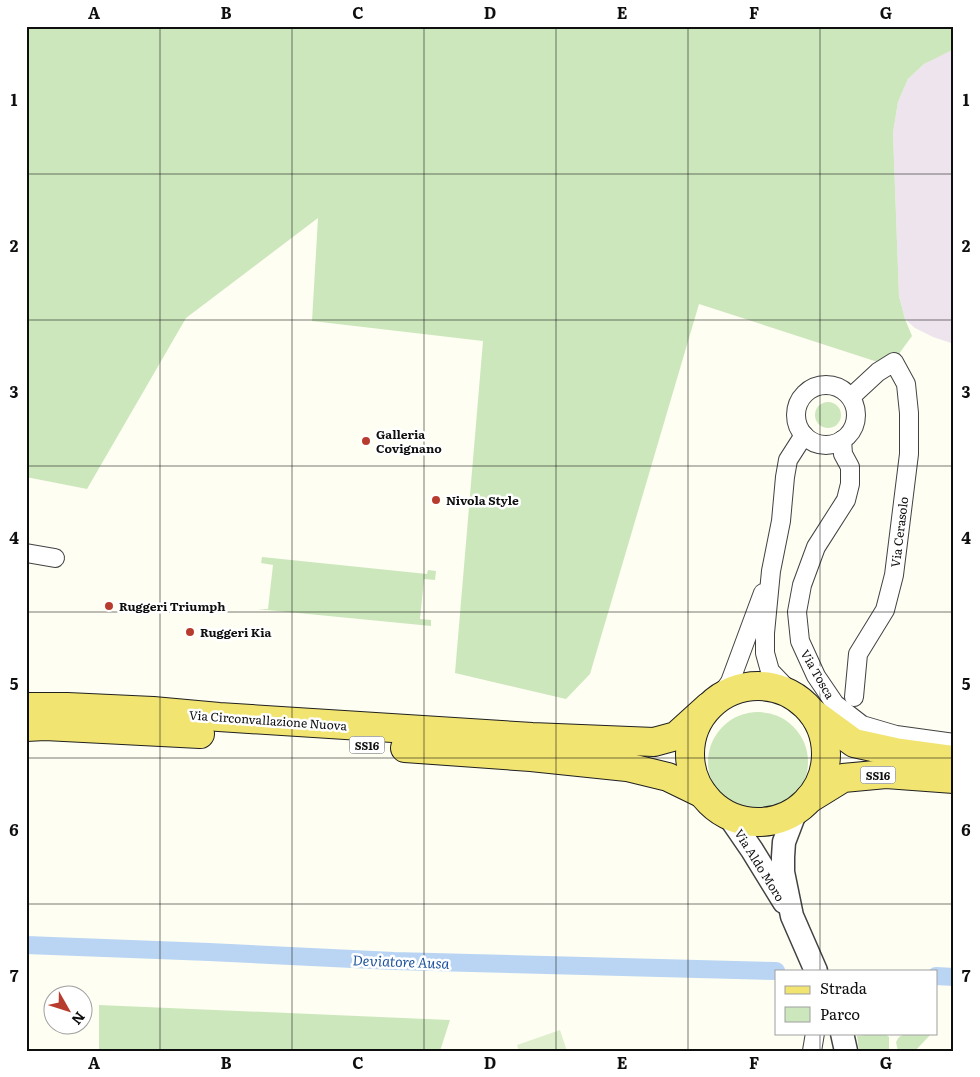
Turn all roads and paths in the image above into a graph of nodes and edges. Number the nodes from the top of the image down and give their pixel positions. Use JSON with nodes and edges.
{"nodes":[{"id":1,"x":851,"y":397,"type":"junction"},
{"id":2,"x":804,"y":435,"type":"junction"},
{"id":3,"x":842,"y":440,"type":"junction"},
{"id":4,"x":26,"y":554,"type":"edge"},
{"id":5,"x":55,"y":558,"type":"dead end"},
{"id":6,"x":771,"y":571,"type":"junction"},
{"id":7,"x":854,"y":697,"type":"dead end"},
{"id":8,"x":713,"y":703,"type":"junction"},
{"id":9,"x":803,"y":704,"type":"junction"},
{"id":10,"x":26,"y":707,"type":"edge"},
{"id":11,"x":26,"y":727,"type":"edge"},
{"id":12,"x":954,"y":743,"type":"edge"},
{"id":13,"x":954,"y":760,"type":"edge"},
{"id":14,"x":954,"y":779,"type":"edge"},
{"id":15,"x":703,"y":794,"type":"junction"},
{"id":16,"x":802,"y":804,"type":"junction"},
{"id":17,"x":728,"y":815,"type":"junction"},
{"id":18,"x":792,"y":916,"type":"junction"},
{"id":19,"x":816,"y":970,"type":"edge"},
{"id":20,"x":815,"y":1034,"type":"edge"},
{"id":21,"x":842,"y":1034,"type":"edge"},
{"id":22,"x":812,"y":1051,"type":"edge"},
{"id":23,"x":846,"y":1051,"type":"edge"}],
"edges":[{"from":1,"to":2,"type":"street"},
{"from":1,"to":3,"type":"street"},
{"from":1,"to":7,"type":"street","name":"Via Cerasolo"},
{"from":2,"to":3,"type":"street"},
{"from":2,"to":6,"type":"street"},
{"from":3,"to":12,"type":"street","name":"Via Tosca"},
{"from":4,"to":5,"type":"street"},
{"from":6,"to":8,"type":"street"},
{"from":6,"to":9,"type":"street"},
{"from":8,"to":9,"type":"main road","number":"SS16"},
{"from":8,"to":10,"type":"main road","name":"Via Circonvallazione Nuova","number":"SS16"},
{"from":8,"to":15,"type":"main road","number":"SS16"},
{"from":9,"to":13,"type":"main road","number":"SS16"},
{"from":9,"to":16,"type":"main road","number":"SS16"},
{"from":11,"to":15,"type":"main road","name":"Via Circonvallazione Nuova","number":"SS16"},
{"from":14,"to":16,"type":"main road","number":"SS16"},
{"from":15,"to":17,"type":"main road","number":"SS16"},
{"from":16,"to":17,"type":"main road","number":"SS16"},
{"from":16,"to":18,"type":"street"},
{"from":17,"to":18,"type":"street","name":"Via Aldo Moro"},
{"from":18,"to":19,"type":"street"},
{"from":20,"to":22,"type":"street"},
{"from":21,"to":23,"type":"street"}]}
